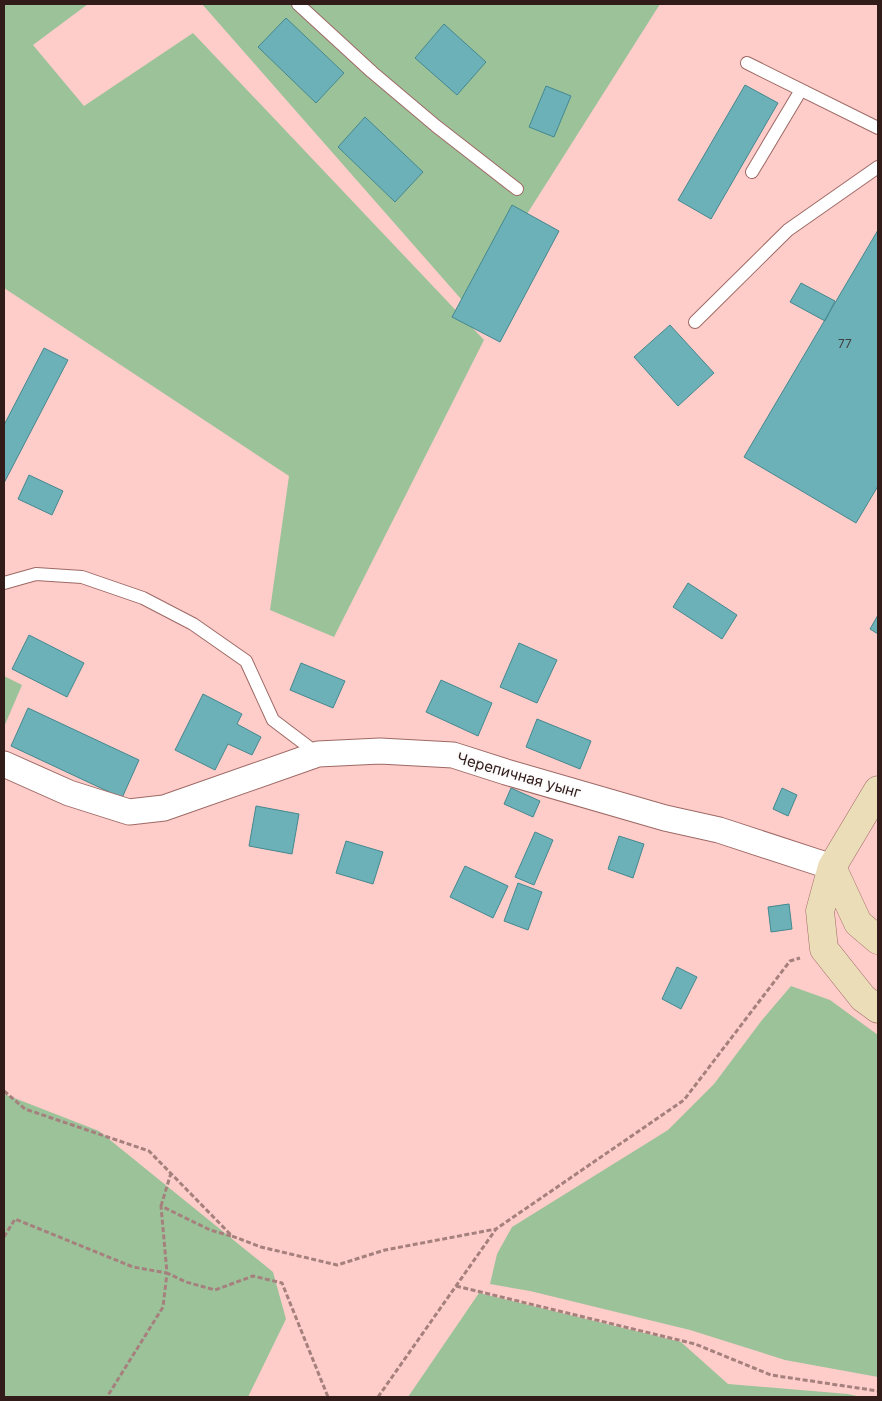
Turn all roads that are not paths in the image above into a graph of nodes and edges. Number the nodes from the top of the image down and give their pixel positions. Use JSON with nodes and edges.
{"nodes":[{"id":1,"x":298,"y":4,"type":"edge"},
{"id":2,"x":747,"y":63,"type":"dead end"},
{"id":3,"x":801,"y":90,"type":"junction"},
{"id":4,"x":878,"y":128,"type":"edge"},
{"id":5,"x":878,"y":167,"type":"edge"},
{"id":6,"x":752,"y":172,"type":"dead end"},
{"id":7,"x":516,"y":189,"type":"dead end"},
{"id":8,"x":695,"y":322,"type":"dead end"},
{"id":9,"x":4,"y":582,"type":"edge"},
{"id":10,"x":318,"y":754,"type":"junction"},
{"id":11,"x":4,"y":764,"type":"edge"},
{"id":12,"x":878,"y":790,"type":"edge"},
{"id":13,"x":832,"y":867,"type":"junction"},
{"id":14,"x":878,"y":940,"type":"edge"},
{"id":15,"x":878,"y":1009,"type":"edge"}],
"edges":[{"from":1,"to":7,"type":"lane"},
{"from":2,"to":3,"type":"lane"},
{"from":3,"to":4,"type":"lane"},
{"from":3,"to":6,"type":"lane"},
{"from":5,"to":8,"type":"lane"},
{"from":9,"to":10,"type":"lane"},
{"from":10,"to":11,"type":"street","name":"Черепичная уынг"},
{"from":10,"to":13,"type":"street","name":"Черепичная уынг"},
{"from":12,"to":13,"type":"main road"},
{"from":13,"to":14,"type":"main road"},
{"from":13,"to":15,"type":"main road"}]}
